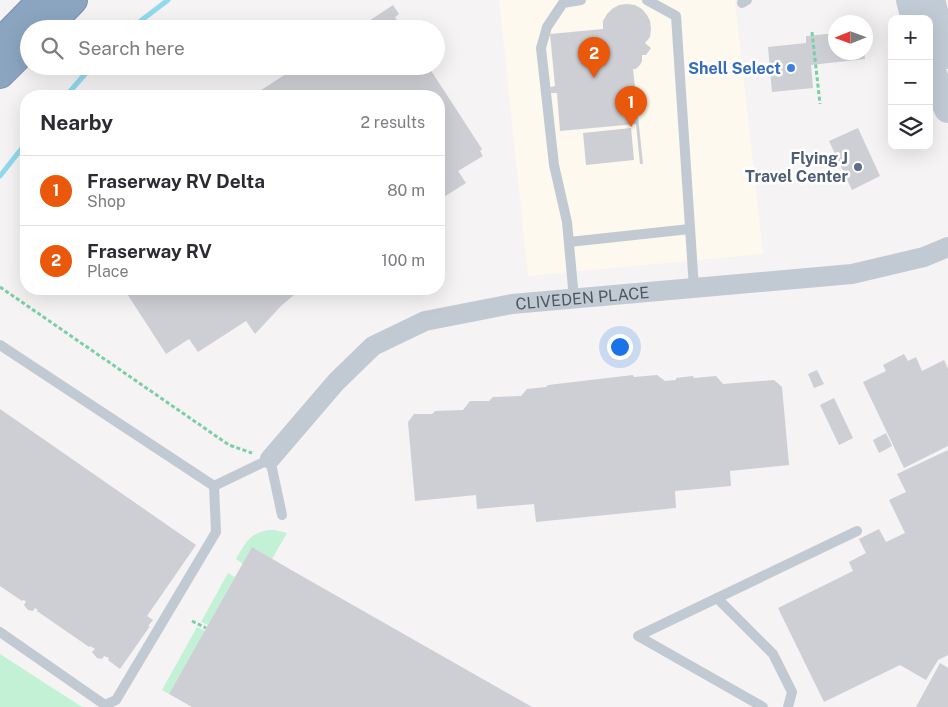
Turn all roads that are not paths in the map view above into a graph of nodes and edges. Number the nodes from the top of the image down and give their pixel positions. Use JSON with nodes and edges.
{"nodes":[{"id":1,"x":42,"y":0,"type":"edge"},
{"id":2,"x":73,"y":0,"type":"edge"},
{"id":3,"x":581,"y":0,"type":"edge"},
{"id":4,"x":647,"y":0,"type":"edge"},
{"id":5,"x":910,"y":0,"type":"edge"},
{"id":6,"x":931,"y":0,"type":"edge"},
{"id":7,"x":914,"y":15,"type":"edge"},
{"id":8,"x":22,"y":20,"type":"edge"},
{"id":9,"x":54,"y":20,"type":"edge"},
{"id":10,"x":20,"y":23,"type":"edge"},
{"id":11,"x":941,"y":37,"type":"edge"},
{"id":12,"x":0,"y":43,"type":"edge"},
{"id":13,"x":20,"y":54,"type":"edge"},
{"id":14,"x":0,"y":74,"type":"edge"},
{"id":15,"x":933,"y":74,"type":"edge"},
{"id":16,"x":948,"y":109,"type":"edge"},
{"id":17,"x":690,"y":229,"type":"junction"},
{"id":18,"x":569,"y":242,"type":"junction"},
{"id":19,"x":948,"y":247,"type":"edge"},
{"id":20,"x":694,"y":288,"type":"junction"},
{"id":21,"x":574,"y":299,"type":"junction"},
{"id":22,"x":0,"y":345,"type":"edge"},
{"id":23,"x":270,"y":459,"type":"junction"},
{"id":24,"x":214,"y":486,"type":"junction"},
{"id":25,"x":282,"y":515,"type":"dead end"},
{"id":26,"x":857,"y":531,"type":"dead end"},
{"id":27,"x":717,"y":598,"type":"junction"},
{"id":28,"x":0,"y":632,"type":"edge"},
{"id":29,"x":763,"y":707,"type":"edge"},
{"id":30,"x":788,"y":707,"type":"edge"}],
"edges":[{"from":1,"to":8,"type":"highway"},
{"from":2,"to":9,"type":"highway"},
{"from":3,"to":18,"type":"lane"},
{"from":4,"to":17,"type":"lane"},
{"from":5,"to":7,"type":"street"},
{"from":6,"to":11,"type":"street"},
{"from":10,"to":12,"type":"highway"},
{"from":13,"to":14,"type":"highway"},
{"from":15,"to":16,"type":"street"},
{"from":17,"to":18,"type":"lane"},
{"from":17,"to":20,"type":"lane"},
{"from":18,"to":21,"type":"lane"},
{"from":19,"to":20,"type":"street","name":"CLIVEDEN PLACE"},
{"from":20,"to":21,"type":"street","name":"CLIVEDEN PLACE"},
{"from":21,"to":23,"type":"street","name":"CLIVEDEN PLACE"},
{"from":22,"to":24,"type":"lane"},
{"from":23,"to":24,"type":"lane"},
{"from":23,"to":25,"type":"lane"},
{"from":24,"to":28,"type":"lane"},
{"from":26,"to":27,"type":"lane"},
{"from":27,"to":29,"type":"lane"},
{"from":27,"to":30,"type":"lane"}]}
